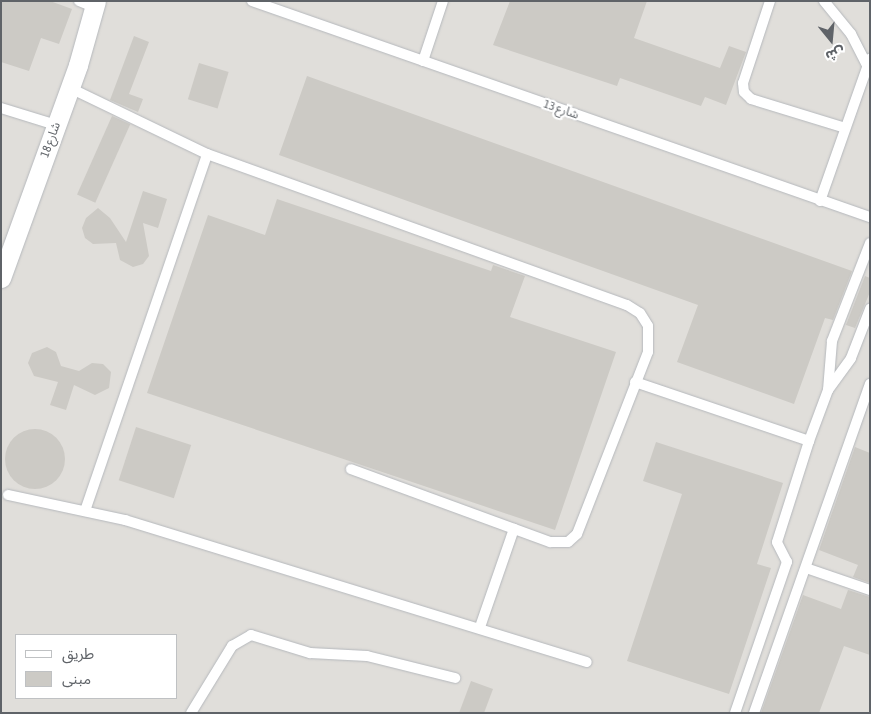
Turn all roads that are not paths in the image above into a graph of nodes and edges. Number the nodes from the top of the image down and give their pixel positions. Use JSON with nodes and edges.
{"nodes":[{"id":1,"x":252,"y":1,"type":"edge"},
{"id":2,"x":443,"y":1,"type":"edge"},
{"id":3,"x":770,"y":1,"type":"edge"},
{"id":4,"x":824,"y":1,"type":"edge"},
{"id":5,"x":90,"y":3,"type":"edge"},
{"id":6,"x":423,"y":61,"type":"junction"},
{"id":7,"x":869,"y":63,"type":"edge"},
{"id":8,"x":70,"y":88,"type":"junction"},
{"id":9,"x":1,"y":108,"type":"edge"},
{"id":10,"x":56,"y":125,"type":"junction"},
{"id":11,"x":845,"y":128,"type":"junction"},
{"id":12,"x":207,"y":154,"type":"junction"},
{"id":13,"x":820,"y":201,"type":"junction"},
{"id":14,"x":870,"y":218,"type":"edge"},
{"id":15,"x":870,"y":243,"type":"edge"},
{"id":16,"x":1,"y":278,"type":"edge"},
{"id":17,"x":870,"y":309,"type":"edge"},
{"id":18,"x":635,"y":382,"type":"junction"},
{"id":19,"x":870,"y":384,"type":"edge"},
{"id":20,"x":828,"y":390,"type":"junction"},
{"id":21,"x":809,"y":441,"type":"junction"},
{"id":22,"x":351,"y":469,"type":"dead end"},
{"id":23,"x":8,"y":495,"type":"dead end"},
{"id":24,"x":85,"y":511,"type":"junction"},
{"id":25,"x":514,"y":529,"type":"junction"},
{"id":26,"x":806,"y":568,"type":"junction"},
{"id":27,"x":870,"y":590,"type":"edge"},
{"id":28,"x":480,"y":627,"type":"junction"},
{"id":29,"x":587,"y":662,"type":"dead end"},
{"id":30,"x":455,"y":678,"type":"dead end"},
{"id":31,"x":191,"y":713,"type":"edge"},
{"id":32,"x":735,"y":713,"type":"edge"},
{"id":33,"x":754,"y":713,"type":"edge"}],
"edges":[{"from":1,"to":6,"type":"lane","name":"شارع 13"},
{"from":2,"to":6,"type":"lane"},
{"from":3,"to":11,"type":"lane"},
{"from":4,"to":7,"type":"lane"},
{"from":5,"to":8,"type":"street","name":"شارع 18"},
{"from":6,"to":13,"type":"lane","name":"شارع 13"},
{"from":7,"to":11,"type":"lane"},
{"from":8,"to":10,"type":"street","name":"شارع 18"},
{"from":8,"to":12,"type":"lane"},
{"from":9,"to":10,"type":"lane"},
{"from":10,"to":16,"type":"street","name":"شارع 18"},
{"from":11,"to":13,"type":"lane"},
{"from":12,"to":18,"type":"lane"},
{"from":12,"to":24,"type":"lane"},
{"from":13,"to":14,"type":"lane","name":"شارع 13"},
{"from":15,"to":20,"type":"lane"},
{"from":17,"to":20,"type":"lane"},
{"from":18,"to":21,"type":"lane"},
{"from":18,"to":25,"type":"lane"},
{"from":19,"to":26,"type":"lane"},
{"from":20,"to":21,"type":"lane"},
{"from":21,"to":32,"type":"lane"},
{"from":22,"to":25,"type":"lane"},
{"from":23,"to":24,"type":"lane"},
{"from":24,"to":28,"type":"lane"},
{"from":25,"to":28,"type":"lane"},
{"from":26,"to":27,"type":"lane"},
{"from":26,"to":33,"type":"lane"},
{"from":28,"to":29,"type":"lane"},
{"from":30,"to":31,"type":"lane"}]}
